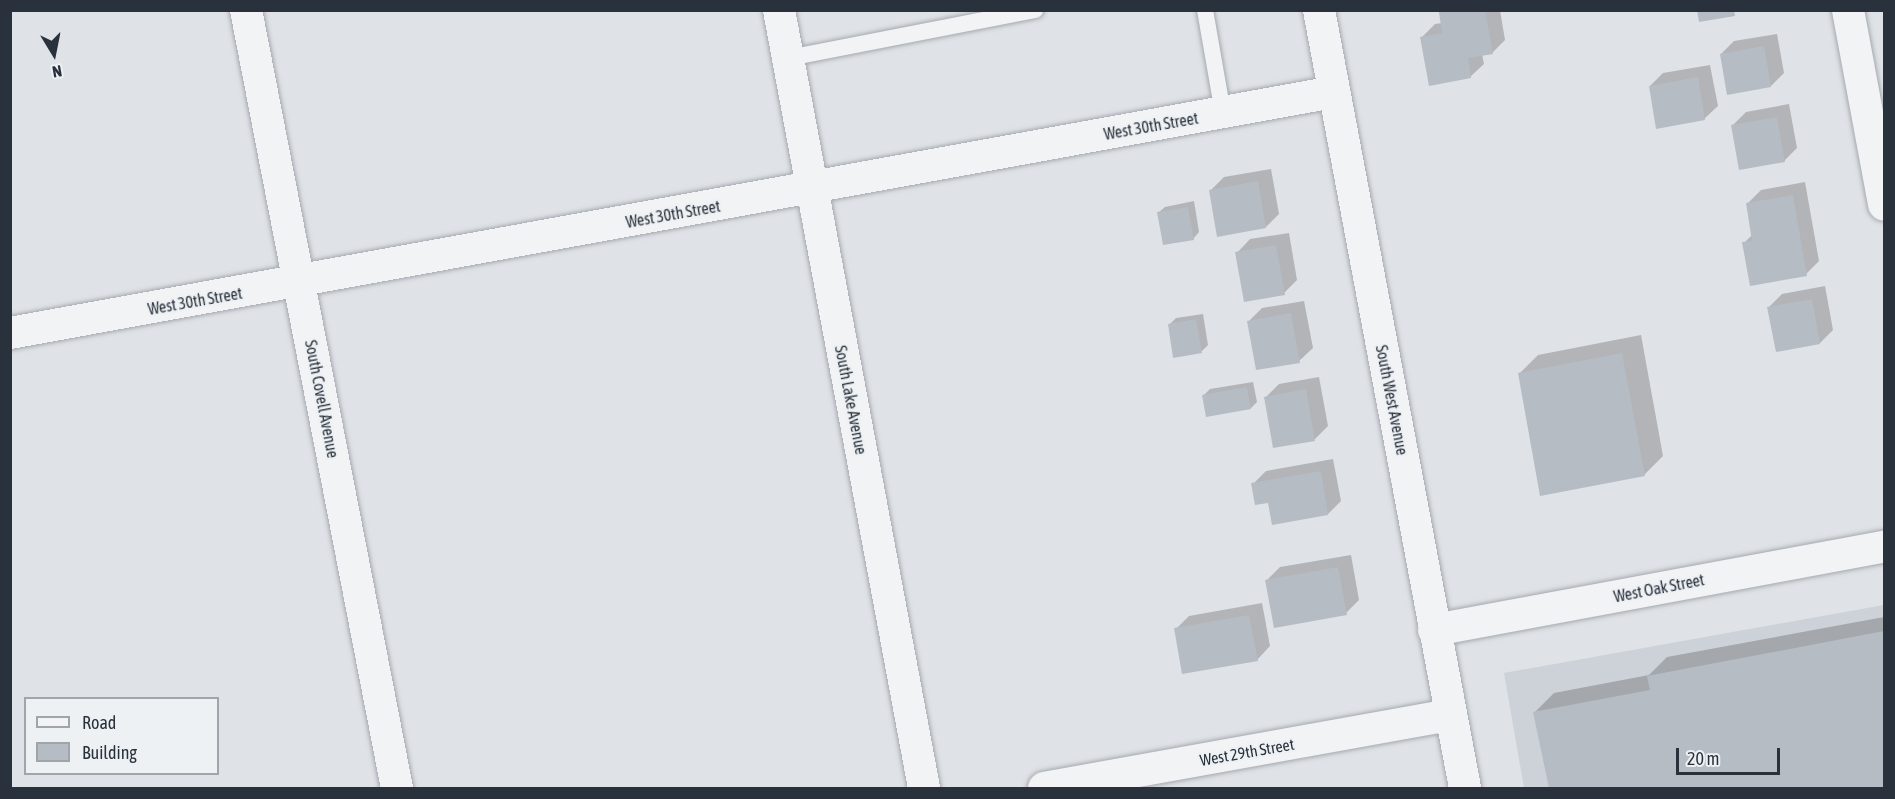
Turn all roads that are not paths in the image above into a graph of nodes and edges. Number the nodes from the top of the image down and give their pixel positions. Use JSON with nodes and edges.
{"nodes":[{"id":1,"x":246,"y":10,"type":"edge"},
{"id":2,"x":779,"y":10,"type":"edge"},
{"id":3,"x":1035,"y":10,"type":"edge"},
{"id":4,"x":1205,"y":10,"type":"edge"},
{"id":5,"x":1319,"y":10,"type":"edge"},
{"id":6,"x":1848,"y":10,"type":"edge"},
{"id":7,"x":788,"y":58,"type":"junction"},
{"id":8,"x":1334,"y":92,"type":"junction"},
{"id":9,"x":1223,"y":113,"type":"junction"},
{"id":10,"x":812,"y":188,"type":"junction"},
{"id":11,"x":1884,"y":205,"type":"edge"},
{"id":12,"x":300,"y":282,"type":"junction"},
{"id":13,"x":10,"y":333,"type":"edge"},
{"id":14,"x":1884,"y":547,"type":"edge"},
{"id":15,"x":1434,"y":630,"type":"junction"},
{"id":16,"x":1451,"y":715,"type":"junction"},
{"id":17,"x":397,"y":789,"type":"edge"},
{"id":18,"x":924,"y":789,"type":"edge"},
{"id":19,"x":1044,"y":789,"type":"edge"},
{"id":20,"x":1465,"y":789,"type":"edge"}],
"edges":[{"from":1,"to":12,"type":"street","name":"South Covell Avenue"},
{"from":2,"to":7,"type":"street","name":"South Lake Avenue"},
{"from":3,"to":7,"type":"lane"},
{"from":4,"to":9,"type":"lane"},
{"from":5,"to":8,"type":"street","name":"South West Avenue"},
{"from":6,"to":11,"type":"street"},
{"from":7,"to":10,"type":"street","name":"South Lake Avenue"},
{"from":8,"to":9,"type":"street","name":"West 30th Street"},
{"from":8,"to":15,"type":"street","name":"South West Avenue"},
{"from":9,"to":10,"type":"street","name":"West 30th Street"},
{"from":10,"to":12,"type":"street","name":"West 30th Street"},
{"from":10,"to":18,"type":"street","name":"South Lake Avenue"},
{"from":12,"to":13,"type":"street","name":"West 30th Street"},
{"from":12,"to":17,"type":"street","name":"South Covell Avenue"},
{"from":14,"to":15,"type":"street","name":"West Oak Street"},
{"from":15,"to":16,"type":"street","name":"South West Avenue"},
{"from":16,"to":19,"type":"street","name":"West 29th Street"},
{"from":16,"to":20,"type":"street","name":"South West Avenue"}]}
